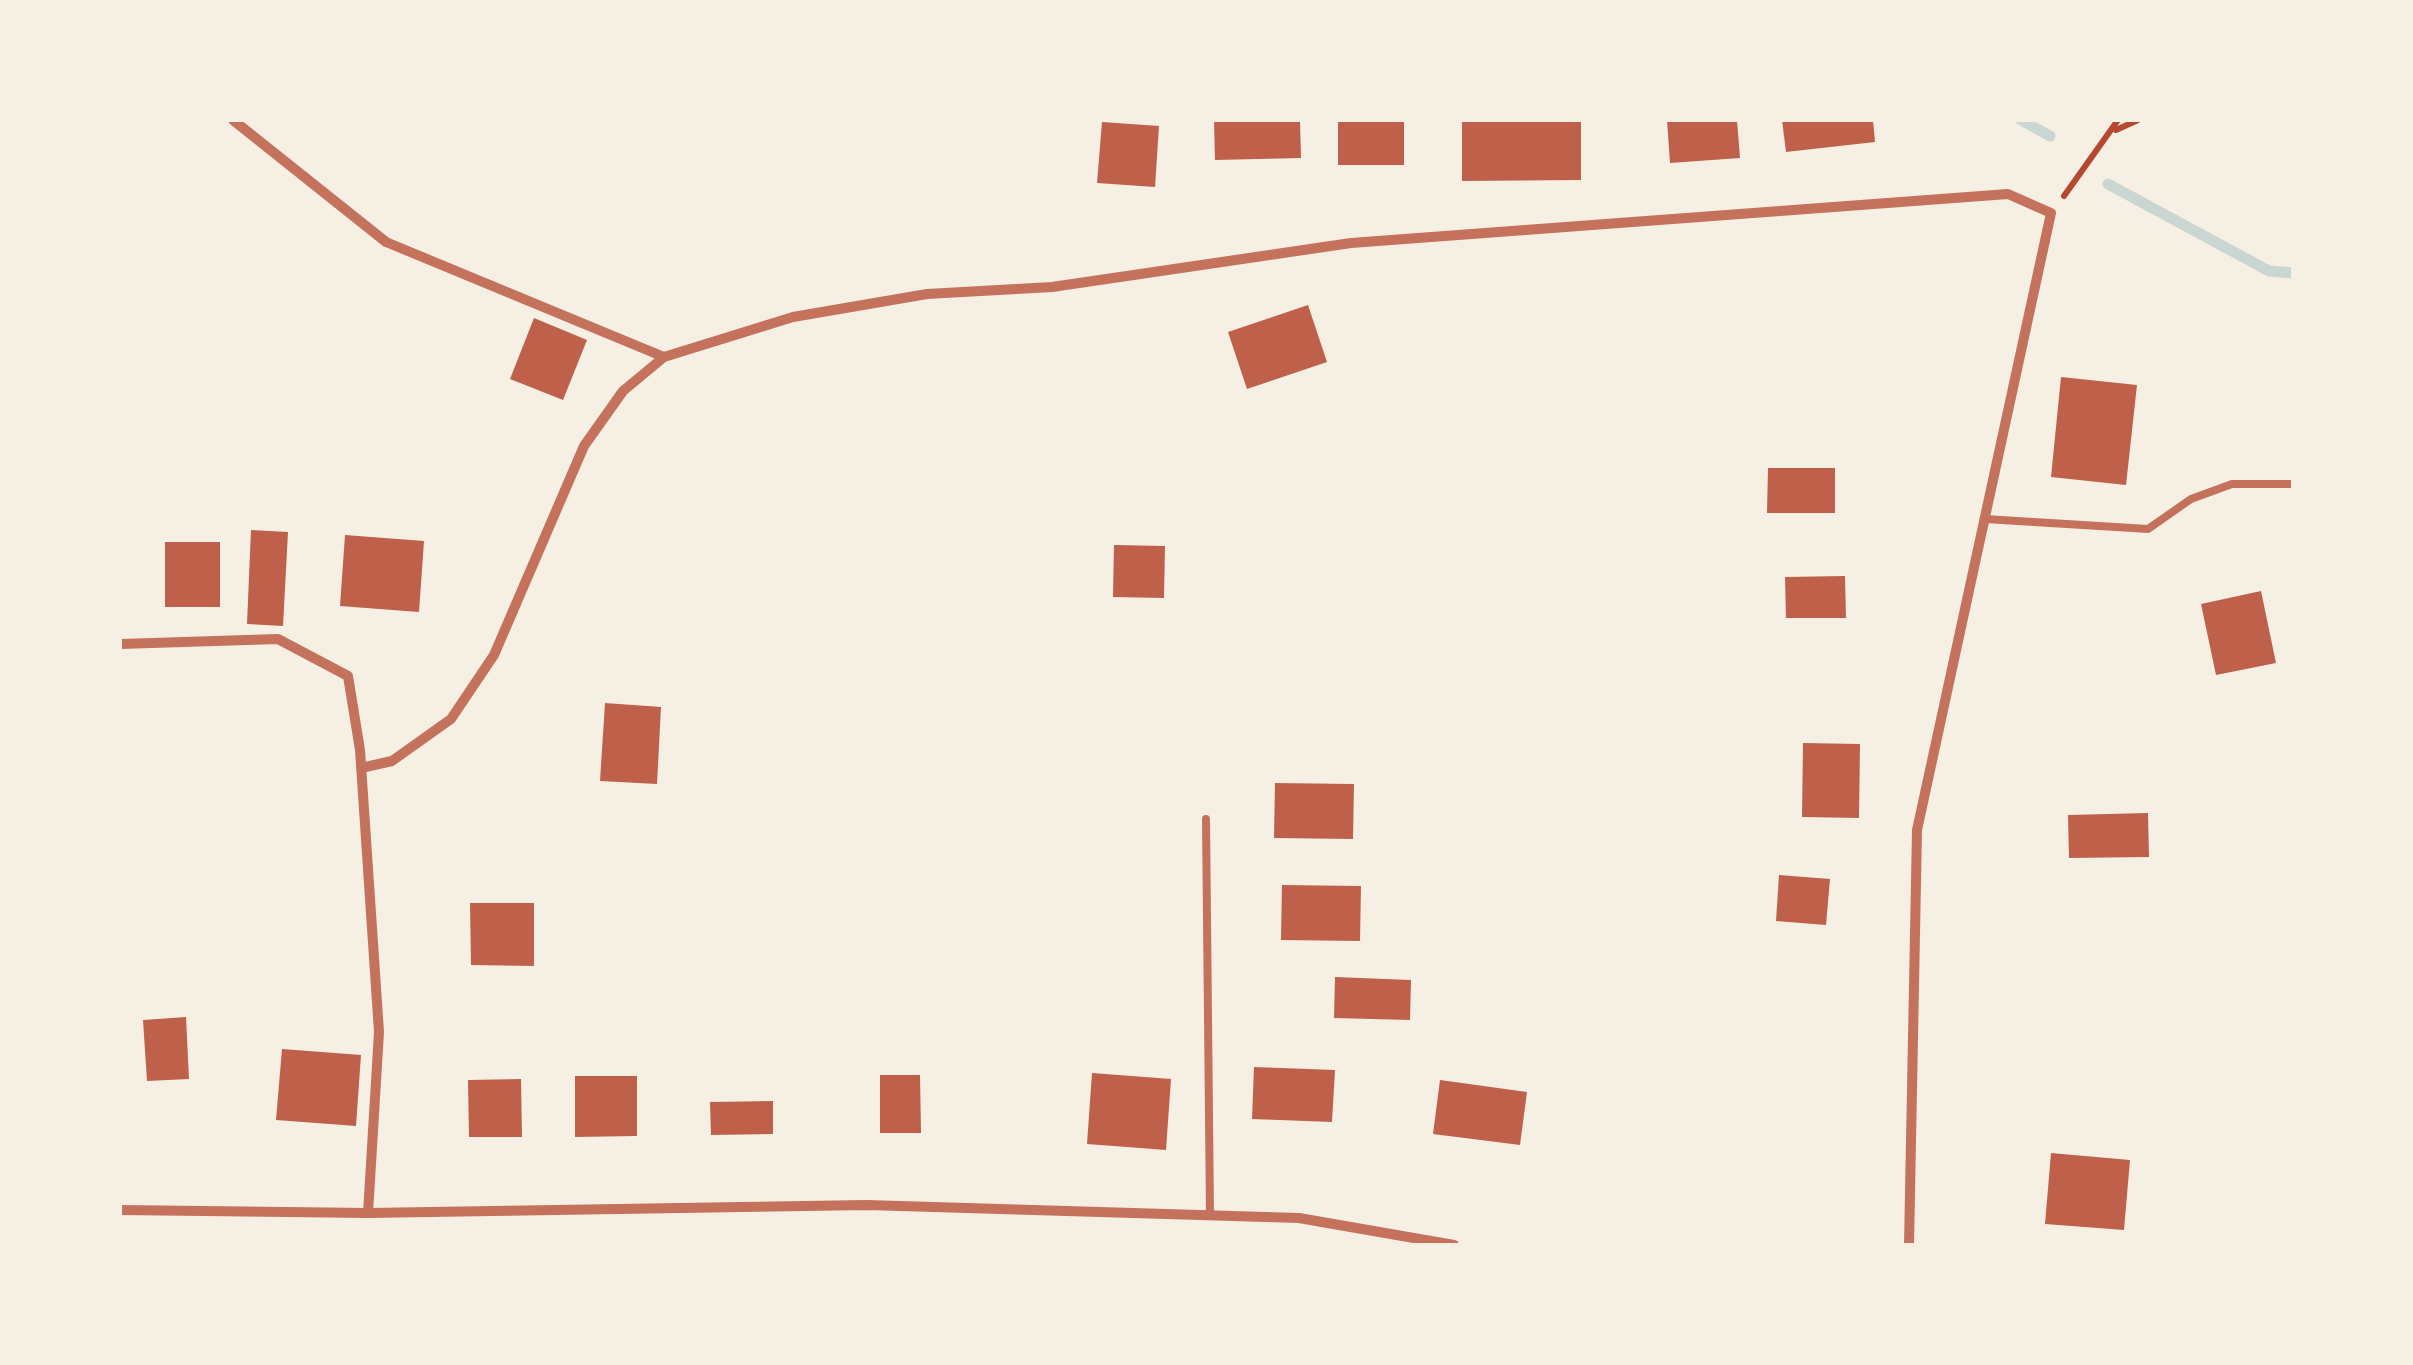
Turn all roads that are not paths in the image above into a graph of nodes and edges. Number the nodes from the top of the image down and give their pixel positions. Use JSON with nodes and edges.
{"nodes":[{"id":1,"x":233,"y":120,"type":"edge"},
{"id":2,"x":664,"y":357,"type":"junction"},
{"id":3,"x":2293,"y":484,"type":"edge"},
{"id":4,"x":1984,"y":519,"type":"junction"},
{"id":5,"x":120,"y":644,"type":"edge"},
{"id":6,"x":361,"y":768,"type":"junction"},
{"id":7,"x":1206,"y":819,"type":"dead end"},
{"id":8,"x":120,"y":1210,"type":"edge"},
{"id":9,"x":368,"y":1212,"type":"junction"},
{"id":10,"x":1210,"y":1216,"type":"junction"},
{"id":11,"x":1454,"y":1245,"type":"edge"},
{"id":12,"x":1910,"y":1245,"type":"edge"}],
"edges":[{"from":1,"to":2,"type":"street"},
{"from":2,"to":4,"type":"street"},
{"from":2,"to":6,"type":"street"},
{"from":3,"to":4,"type":"lane"},
{"from":4,"to":12,"type":"street"},
{"from":5,"to":6,"type":"street"},
{"from":6,"to":9,"type":"street"},
{"from":7,"to":10,"type":"lane"},
{"from":8,"to":9,"type":"street"},
{"from":9,"to":10,"type":"street"},
{"from":10,"to":11,"type":"street"}]}
